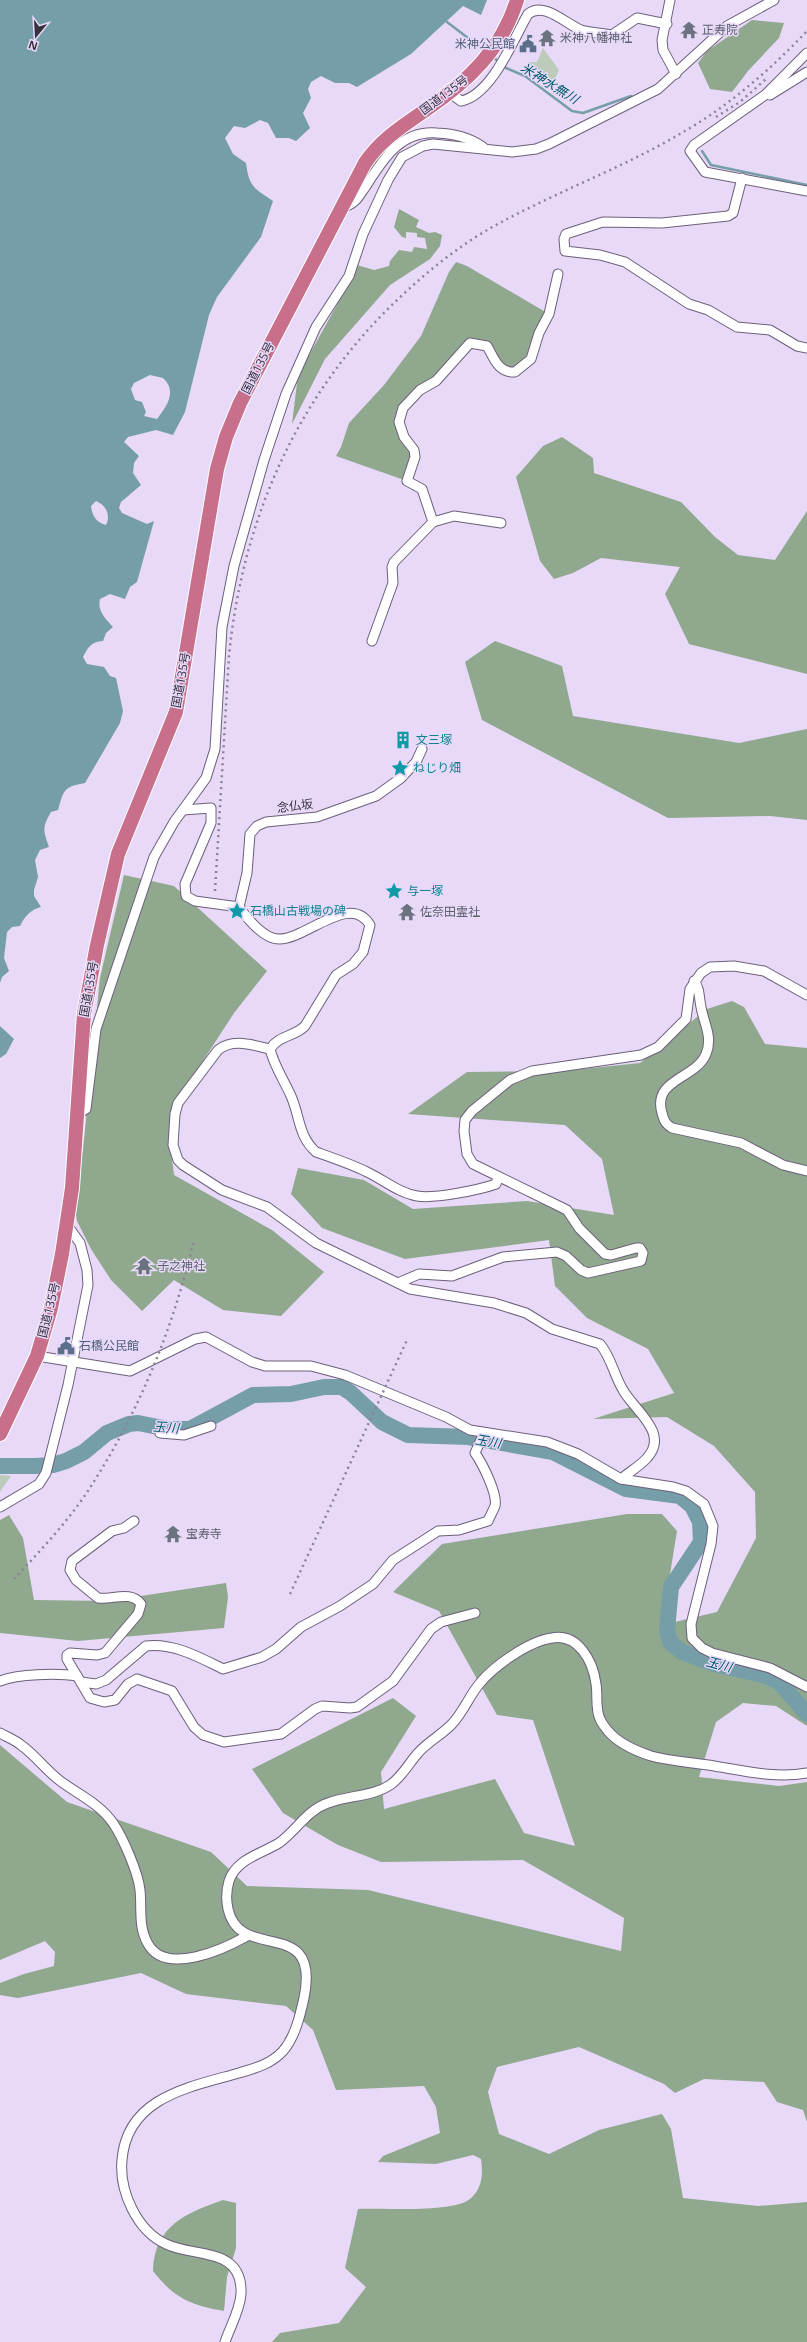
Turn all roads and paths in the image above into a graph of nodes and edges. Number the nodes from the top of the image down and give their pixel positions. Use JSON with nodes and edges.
{"nodes":[{"id":1,"x":517,"y":0,"type":"edge"},
{"id":2,"x":670,"y":0,"type":"edge"},
{"id":3,"x":774,"y":0,"type":"edge"},
{"id":4,"x":667,"y":24,"type":"junction"},
{"id":5,"x":807,"y":53,"type":"edge"},
{"id":6,"x":807,"y":72,"type":"edge"},
{"id":7,"x":676,"y":74,"type":"junction"},
{"id":8,"x":450,"y":93,"type":"junction"},
{"id":9,"x":760,"y":99,"type":"junction"},
{"id":10,"x":484,"y":148,"type":"junction"},
{"id":11,"x":742,"y":178,"type":"junction"},
{"id":12,"x":807,"y":191,"type":"edge"},
{"id":13,"x":343,"y":204,"type":"junction"},
{"id":14,"x":558,"y":274,"type":"dead end"},
{"id":15,"x":807,"y":348,"type":"edge"},
{"id":16,"x":433,"y":522,"type":"junction"},
{"id":17,"x":501,"y":523,"type":"dead end"},
{"id":18,"x":372,"y":641,"type":"dead end"},
{"id":19,"x":422,"y":749,"type":"dead end"},
{"id":20,"x":183,"y":810,"type":"junction"},
{"id":21,"x":238,"y":907,"type":"junction"},
{"id":22,"x":694,"y":981,"type":"junction"},
{"id":23,"x":807,"y":995,"type":"edge"},
{"id":24,"x":270,"y":1048,"type":"junction"},
{"id":25,"x":78,"y":1114,"type":"junction"},
{"id":26,"x":807,"y":1171,"type":"edge"},
{"id":27,"x":498,"y":1178,"type":"junction"},
{"id":28,"x":67,"y":1225,"type":"junction"},
{"id":29,"x":398,"y":1283,"type":"junction"},
{"id":30,"x":35,"y":1360,"type":"junction"},
{"id":31,"x":73,"y":1361,"type":"junction"},
{"id":32,"x":211,"y":1426,"type":"dead end"},
{"id":33,"x":160,"y":1433,"type":"dead end"},
{"id":34,"x":484,"y":1433,"type":"junction"},
{"id":35,"x":0,"y":1434,"type":"edge"},
{"id":36,"x":621,"y":1479,"type":"junction"},
{"id":37,"x":0,"y":1507,"type":"edge"},
{"id":38,"x":134,"y":1522,"type":"dead end"},
{"id":39,"x":475,"y":1613,"type":"dead end"},
{"id":40,"x":79,"y":1679,"type":"junction"},
{"id":41,"x":0,"y":1681,"type":"edge"},
{"id":42,"x":807,"y":1687,"type":"edge"},
{"id":43,"x":0,"y":1733,"type":"edge"},
{"id":44,"x":807,"y":1773,"type":"edge"},
{"id":45,"x":247,"y":1936,"type":"junction"},
{"id":46,"x":225,"y":2342,"type":"edge"}],
"edges":[{"from":1,"to":8,"type":"highway","name":"国道135号"},
{"from":2,"to":4,"type":"street"},
{"from":3,"to":7,"type":"street"},
{"from":4,"to":7,"type":"street"},
{"from":4,"to":8,"type":"street"},
{"from":5,"to":9,"type":"street"},
{"from":6,"to":9,"type":"street"},
{"from":7,"to":10,"type":"street"},
{"from":8,"to":13,"type":"highway","name":"国道135号"},
{"from":9,"to":11,"type":"street"},
{"from":10,"to":13,"type":"street"},
{"from":10,"to":20,"type":"street"},
{"from":11,"to":12,"type":"street"},
{"from":11,"to":15,"type":"street"},
{"from":13,"to":25,"type":"highway","name":"国道135号"},
{"from":14,"to":16,"type":"street"},
{"from":16,"to":17,"type":"street"},
{"from":16,"to":18,"type":"street"},
{"from":19,"to":21,"type":"street","name":"念仏坂"},
{"from":20,"to":21,"type":"street"},
{"from":20,"to":25,"type":"street"},
{"from":21,"to":24,"type":"street"},
{"from":22,"to":23,"type":"street"},
{"from":22,"to":26,"type":"street"},
{"from":22,"to":27,"type":"street"},
{"from":24,"to":27,"type":"street"},
{"from":24,"to":29,"type":"street"},
{"from":25,"to":28,"type":"highway","name":"国道135号"},
{"from":27,"to":29,"type":"street"},
{"from":28,"to":30,"type":"highway","name":"国道135号"},
{"from":28,"to":31,"type":"street"},
{"from":29,"to":36,"type":"street"},
{"from":30,"to":31,"type":"street"},
{"from":30,"to":35,"type":"highway","name":"国道135号"},
{"from":31,"to":34,"type":"street"},
{"from":31,"to":37,"type":"street"},
{"from":32,"to":33,"type":"street"},
{"from":34,"to":36,"type":"street"},
{"from":34,"to":40,"type":"street"},
{"from":36,"to":42,"type":"street"},
{"from":38,"to":40,"type":"street"},
{"from":39,"to":40,"type":"street"},
{"from":40,"to":41,"type":"street"},
{"from":43,"to":45,"type":"street"},
{"from":44,"to":45,"type":"street"},
{"from":45,"to":46,"type":"street"}]}
